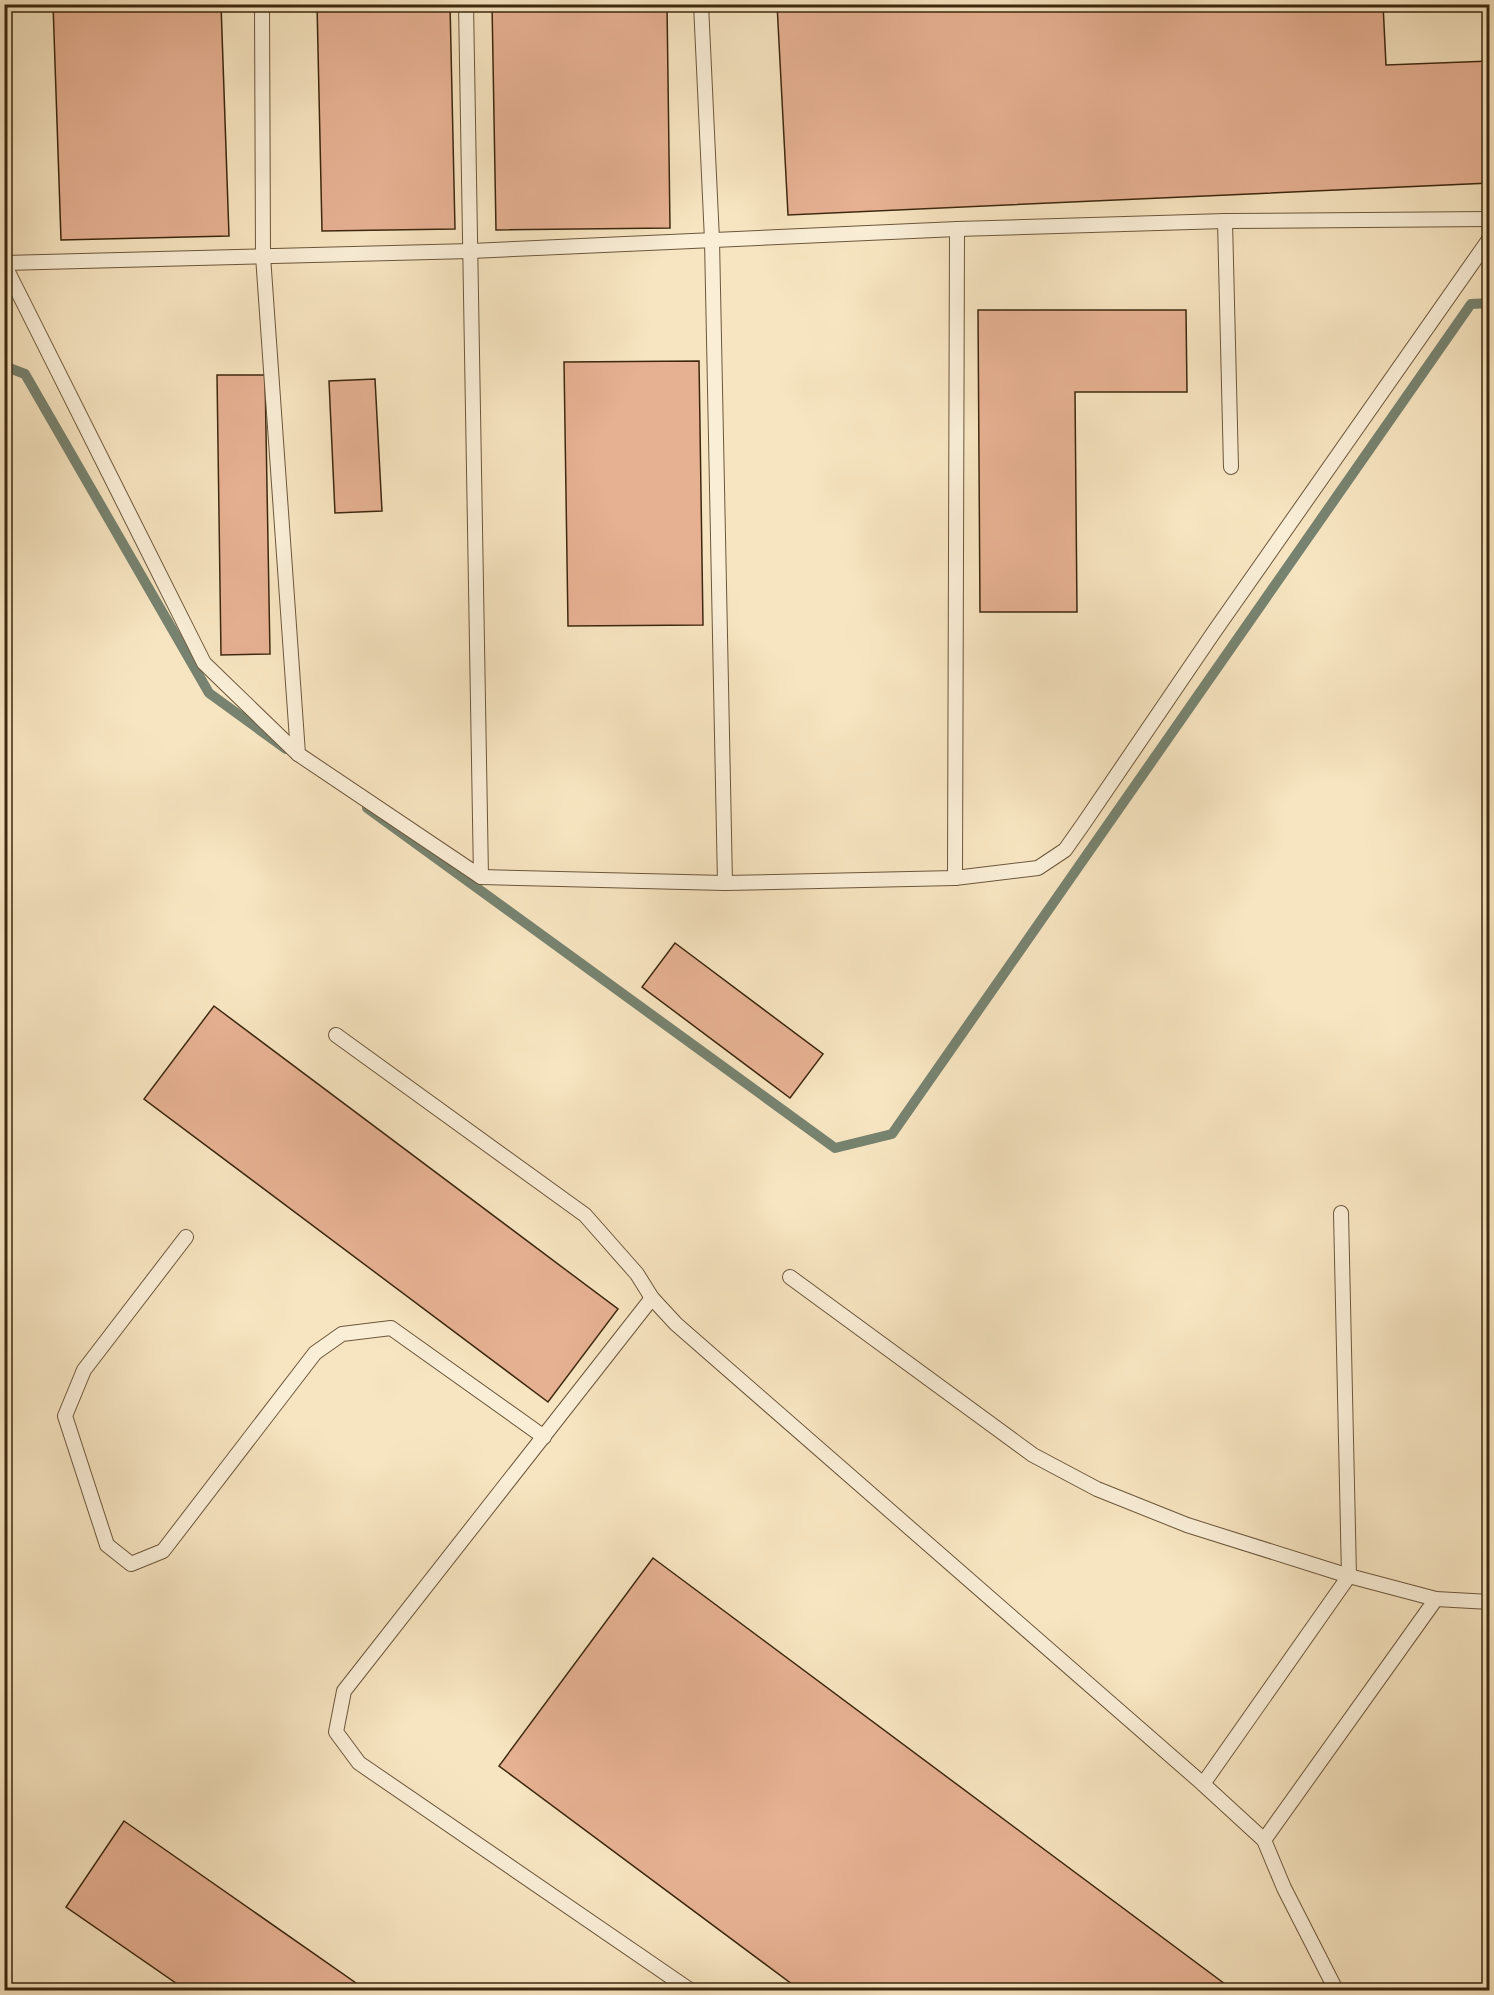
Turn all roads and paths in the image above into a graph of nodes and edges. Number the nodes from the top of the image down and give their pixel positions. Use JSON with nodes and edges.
{"nodes":[{"id":1,"x":262,"y":4,"type":"edge"},
{"id":2,"x":466,"y":4,"type":"edge"},
{"id":3,"x":701,"y":4,"type":"edge"},
{"id":4,"x":1490,"y":219,"type":"edge"},
{"id":5,"x":1225,"y":221,"type":"junction"},
{"id":6,"x":957,"y":228,"type":"junction"},
{"id":7,"x":1490,"y":238,"type":"edge"},
{"id":8,"x":712,"y":240,"type":"junction"},
{"id":9,"x":471,"y":251,"type":"junction"},
{"id":10,"x":263,"y":256,"type":"junction"},
{"id":11,"x":4,"y":264,"type":"edge"},
{"id":12,"x":1231,"y":467,"type":"dead end"},
{"id":13,"x":298,"y":754,"type":"junction"},
{"id":14,"x":481,"y":877,"type":"junction"},
{"id":15,"x":955,"y":878,"type":"junction"},
{"id":16,"x":725,"y":884,"type":"junction"},
{"id":17,"x":336,"y":1035,"type":"dead end"},
{"id":18,"x":1341,"y":1213,"type":"dead end"},
{"id":19,"x":186,"y":1237,"type":"dead end"},
{"id":20,"x":790,"y":1277,"type":"dead end"},
{"id":21,"x":652,"y":1298,"type":"junction"},
{"id":22,"x":544,"y":1437,"type":"junction"},
{"id":23,"x":1349,"y":1576,"type":"junction"},
{"id":24,"x":1436,"y":1599,"type":"junction"},
{"id":25,"x":1490,"y":1602,"type":"edge"},
{"id":26,"x":1203,"y":1784,"type":"junction"},
{"id":27,"x":1264,"y":1840,"type":"junction"},
{"id":28,"x":690,"y":1990,"type":"edge"},
{"id":29,"x":1336,"y":1990,"type":"edge"}],
"edges":[{"from":1,"to":10,"type":"lane"},
{"from":2,"to":9,"type":"lane"},
{"from":3,"to":8,"type":"lane"},
{"from":4,"to":5,"type":"lane"},
{"from":5,"to":6,"type":"lane"},
{"from":5,"to":12,"type":"lane"},
{"from":6,"to":8,"type":"lane"},
{"from":6,"to":15,"type":"lane"},
{"from":7,"to":15,"type":"lane"},
{"from":8,"to":9,"type":"lane"},
{"from":8,"to":16,"type":"lane"},
{"from":9,"to":10,"type":"lane"},
{"from":9,"to":14,"type":"lane"},
{"from":10,"to":11,"type":"lane"},
{"from":10,"to":13,"type":"lane"},
{"from":11,"to":13,"type":"lane"},
{"from":13,"to":14,"type":"lane"},
{"from":14,"to":16,"type":"lane"},
{"from":15,"to":16,"type":"lane"},
{"from":17,"to":21,"type":"lane"},
{"from":18,"to":23,"type":"lane"},
{"from":19,"to":22,"type":"lane"},
{"from":20,"to":23,"type":"lane"},
{"from":21,"to":22,"type":"lane"},
{"from":21,"to":26,"type":"lane"},
{"from":22,"to":28,"type":"lane"},
{"from":23,"to":24,"type":"lane"},
{"from":23,"to":26,"type":"lane"},
{"from":24,"to":25,"type":"lane"},
{"from":24,"to":27,"type":"lane"},
{"from":26,"to":27,"type":"lane"},
{"from":27,"to":29,"type":"lane"}]}
